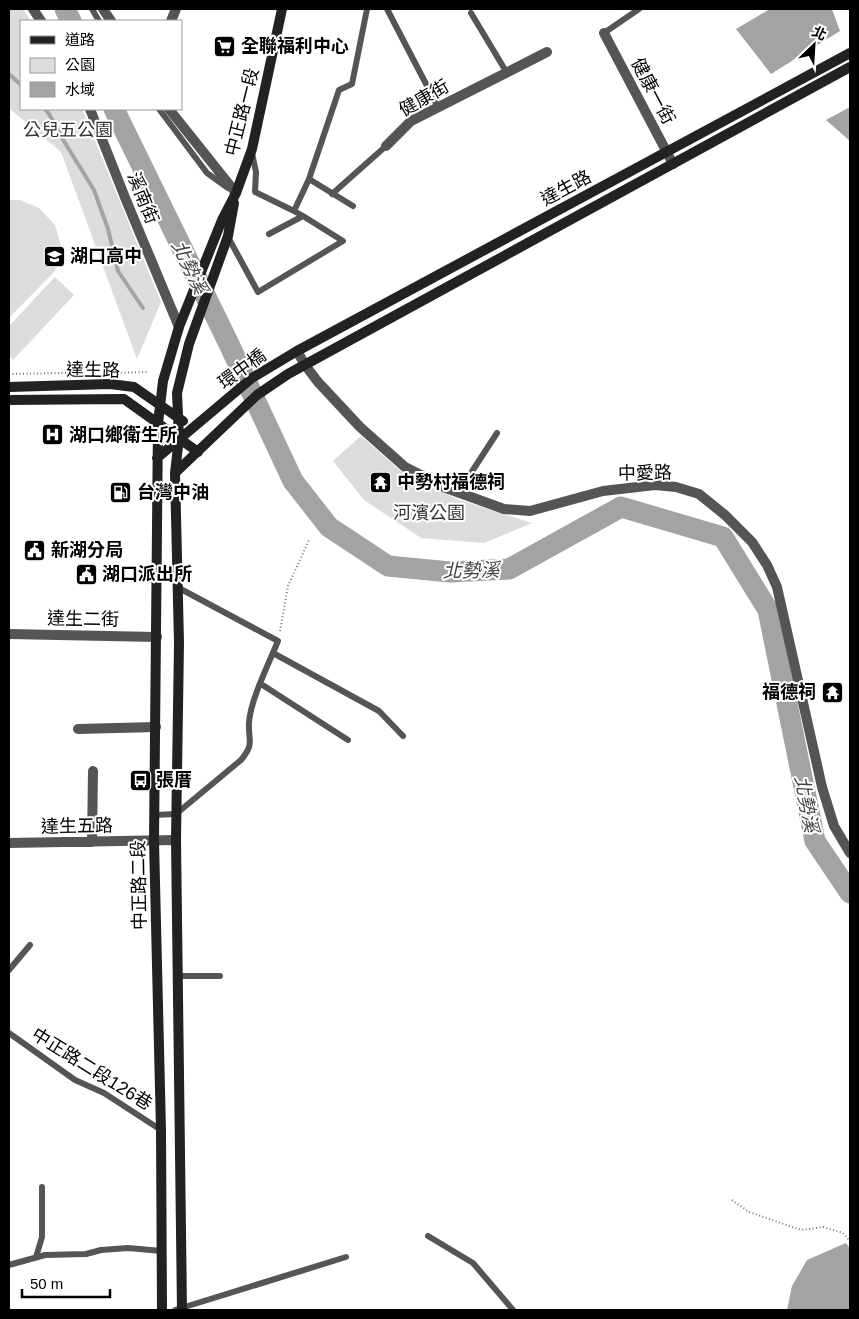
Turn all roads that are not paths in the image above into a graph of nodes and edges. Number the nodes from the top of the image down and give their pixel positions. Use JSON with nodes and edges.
{"nodes":[{"id":1,"x":34,"y":9,"type":"edge"},
{"id":2,"x":92,"y":9,"type":"edge"},
{"id":3,"x":103,"y":9,"type":"edge"},
{"id":4,"x":282,"y":9,"type":"edge"},
{"id":5,"x":367,"y":9,"type":"edge"},
{"id":6,"x":387,"y":9,"type":"edge"},
{"id":7,"x":639,"y":9,"type":"edge"},
{"id":8,"x":471,"y":13,"type":"dead end"},
{"id":9,"x":40,"y":20,"type":"edge"},
{"id":10,"x":99,"y":20,"type":"edge"},
{"id":11,"x":110,"y":20,"type":"edge"},
{"id":12,"x":604,"y":33,"type":"joint"},
{"id":13,"x":547,"y":52,"type":"dead end"},
{"id":14,"x":850,"y":52,"type":"edge"},
{"id":15,"x":850,"y":67,"type":"edge"},
{"id":16,"x":506,"y":73,"type":"junction"},
{"id":17,"x":794,"y":83,"type":"junction"},
{"id":18,"x":801,"y":94,"type":"junction"},
{"id":19,"x":438,"y":107,"type":"junction"},
{"id":20,"x":90,"y":110,"type":"edge"},
{"id":21,"x":160,"y":110,"type":"edge"},
{"id":22,"x":170,"y":110,"type":"edge"},
{"id":23,"x":386,"y":146,"type":"joint"},
{"id":24,"x":252,"y":149,"type":"junction"},
{"id":25,"x":667,"y":152,"type":"junction"},
{"id":26,"x":673,"y":164,"type":"junction"},
{"id":27,"x":309,"y":179,"type":"junction"},
{"id":28,"x":236,"y":194,"type":"junction"},
{"id":29,"x":332,"y":194,"type":"junction"},
{"id":30,"x":353,"y":206,"type":"dead end"},
{"id":31,"x":294,"y":211,"type":"junction"},
{"id":32,"x":304,"y":216,"type":"junction"},
{"id":33,"x":269,"y":234,"type":"dead end"},
{"id":34,"x":228,"y":236,"type":"junction"},
{"id":35,"x":495,"y":244,"type":"junction"},
{"id":36,"x":502,"y":258,"type":"junction"},
{"id":37,"x":179,"y":327,"type":"junction"},
{"id":38,"x":297,"y":351,"type":"junction"},
{"id":39,"x":305,"y":365,"type":"junction"},
{"id":40,"x":9,"y":387,"type":"edge"},
{"id":41,"x":9,"y":400,"type":"edge"},
{"id":42,"x":161,"y":406,"type":"junction"},
{"id":43,"x":179,"y":418,"type":"junction"},
{"id":44,"x":158,"y":423,"type":"junction"},
{"id":45,"x":194,"y":429,"type":"junction"},
{"id":46,"x":497,"y":433,"type":"dead end"},
{"id":47,"x":179,"y":438,"type":"junction"},
{"id":48,"x":198,"y":452,"type":"junction"},
{"id":49,"x":157,"y":458,"type":"junction"},
{"id":50,"x":176,"y":473,"type":"junction"},
{"id":51,"x":458,"y":493,"type":"junction"},
{"id":52,"x":178,"y":587,"type":"junction"},
{"id":53,"x":9,"y":634,"type":"edge"},
{"id":54,"x":157,"y":637,"type":"junction"},
{"id":55,"x":273,"y":653,"type":"junction"},
{"id":56,"x":261,"y":684,"type":"junction"},
{"id":57,"x":156,"y":727,"type":"junction"},
{"id":58,"x":78,"y":729,"type":"dead end"},
{"id":59,"x":404,"y":736,"type":"dead end"},
{"id":60,"x":348,"y":740,"type":"dead end"},
{"id":61,"x":93,"y":771,"type":"dead end"},
{"id":62,"x":176,"y":814,"type":"junction"},
{"id":63,"x":154,"y":815,"type":"junction"},
{"id":64,"x":176,"y":840,"type":"junction"},
{"id":65,"x":92,"y":842,"type":"junction"},
{"id":66,"x":154,"y":842,"type":"junction"},
{"id":67,"x":9,"y":843,"type":"edge"},
{"id":68,"x":850,"y":853,"type":"edge"},
{"id":69,"x":30,"y":946,"type":"dead end"},
{"id":70,"x":9,"y":970,"type":"edge"},
{"id":71,"x":177,"y":976,"type":"junction"},
{"id":72,"x":220,"y":976,"type":"dead end"},
{"id":73,"x":9,"y":1033,"type":"edge"},
{"id":74,"x":161,"y":1130,"type":"junction"},
{"id":75,"x":42,"y":1187,"type":"dead end"},
{"id":76,"x":428,"y":1236,"type":"dead end"},
{"id":77,"x":162,"y":1252,"type":"junction"},
{"id":78,"x":36,"y":1257,"type":"junction"},
{"id":79,"x":346,"y":1257,"type":"dead end"},
{"id":80,"x":9,"y":1265,"type":"edge"},
{"id":81,"x":180,"y":1309,"type":"edge"},
{"id":82,"x":162,"y":1310,"type":"edge"},
{"id":83,"x":513,"y":1310,"type":"edge"}],
"edges":[{"from":1,"to":9,"type":"street"},
{"from":2,"to":10,"type":"lane"},
{"from":3,"to":11,"type":"street"},
{"from":4,"to":24,"type":"main road","name":"中正路一段"},
{"from":5,"to":27,"type":"lane"},
{"from":6,"to":19,"type":"lane"},
{"from":7,"to":12,"type":"lane"},
{"from":8,"to":16,"type":"lane"},
{"from":12,"to":25,"type":"street","name":"健康一街"},
{"from":13,"to":16,"type":"street","name":"健康街"},
{"from":14,"to":17,"type":"main road","name":"達生路"},
{"from":15,"to":18,"type":"main road","name":"達生路"},
{"from":16,"to":19,"type":"street","name":"健康街"},
{"from":17,"to":18,"type":"street"},
{"from":17,"to":25,"type":"main road","name":"達生路"},
{"from":18,"to":26,"type":"main road","name":"達生路"},
{"from":19,"to":23,"type":"street","name":"健康街"},
{"from":20,"to":37,"type":"street","name":"溪南街"},
{"from":21,"to":28,"type":"lane"},
{"from":22,"to":28,"type":"street"},
{"from":23,"to":29,"type":"lane","name":"健康街"},
{"from":24,"to":28,"type":"main road","name":"中正路一段"},
{"from":24,"to":31,"type":"lane"},
{"from":25,"to":26,"type":"street","name":"健康一街"},
{"from":25,"to":35,"type":"main road","name":"達生路"},
{"from":26,"to":36,"type":"main road","name":"達生路"},
{"from":27,"to":29,"type":"lane"},
{"from":27,"to":31,"type":"lane"},
{"from":28,"to":34,"type":"main road"},
{"from":28,"to":37,"type":"main road"},
{"from":29,"to":30,"type":"lane"},
{"from":31,"to":32,"type":"lane"},
{"from":32,"to":33,"type":"lane"},
{"from":32,"to":34,"type":"lane"},
{"from":34,"to":43,"type":"main road"},
{"from":35,"to":36,"type":"street"},
{"from":35,"to":38,"type":"main road","name":"達生路"},
{"from":36,"to":39,"type":"main road","name":"達生路"},
{"from":37,"to":42,"type":"main road"},
{"from":38,"to":39,"type":"street","name":"中愛路"},
{"from":38,"to":45,"type":"main road","name":"環中橋"},
{"from":39,"to":48,"type":"main road","name":"環中橋"},
{"from":39,"to":51,"type":"street","name":"中愛路"},
{"from":40,"to":42,"type":"main road","name":"達生路"},
{"from":41,"to":44,"type":"main road","name":"達生路"},
{"from":42,"to":43,"type":"main road","name":"達生路"},
{"from":42,"to":44,"type":"main road"},
{"from":43,"to":45,"type":"main road","name":"達生路"},
{"from":43,"to":47,"type":"main road"},
{"from":44,"to":47,"type":"main road","name":"達生路"},
{"from":44,"to":49,"type":"main road"},
{"from":45,"to":47,"type":"main road"},
{"from":46,"to":51,"type":"lane"},
{"from":47,"to":48,"type":"main road","name":"達生路"},
{"from":47,"to":49,"type":"main road"},
{"from":47,"to":50,"type":"main road"},
{"from":48,"to":50,"type":"main road"},
{"from":49,"to":54,"type":"main road","name":"中正路二段"},
{"from":50,"to":52,"type":"main road","name":"中正路二段"},
{"from":51,"to":68,"type":"street","name":"中愛路"},
{"from":52,"to":55,"type":"lane"},
{"from":52,"to":62,"type":"main road","name":"中正路二段"},
{"from":53,"to":54,"type":"street","name":"達生二街"},
{"from":54,"to":57,"type":"main road","name":"中正路二段"},
{"from":55,"to":56,"type":"lane"},
{"from":55,"to":59,"type":"lane"},
{"from":56,"to":60,"type":"lane"},
{"from":56,"to":62,"type":"lane"},
{"from":57,"to":58,"type":"street"},
{"from":57,"to":63,"type":"main road","name":"中正路二段"},
{"from":61,"to":65,"type":"street"},
{"from":62,"to":63,"type":"lane"},
{"from":62,"to":64,"type":"main road","name":"中正路二段"},
{"from":63,"to":66,"type":"main road","name":"中正路二段"},
{"from":64,"to":66,"type":"street","name":"達生五路"},
{"from":64,"to":71,"type":"main road","name":"中正路二段"},
{"from":65,"to":66,"type":"street","name":"達生五路"},
{"from":65,"to":67,"type":"street","name":"達生五路"},
{"from":66,"to":74,"type":"main road","name":"中正路二段"},
{"from":69,"to":70,"type":"lane"},
{"from":71,"to":72,"type":"lane"},
{"from":71,"to":81,"type":"main road","name":"中正路二段"},
{"from":73,"to":74,"type":"lane","name":"中正路二段126巷"},
{"from":74,"to":77,"type":"main road","name":"中正路二段"},
{"from":75,"to":78,"type":"lane"},
{"from":76,"to":83,"type":"lane"},
{"from":77,"to":78,"type":"lane"},
{"from":77,"to":82,"type":"main road","name":"中正路二段"},
{"from":78,"to":80,"type":"lane"},
{"from":79,"to":81,"type":"lane"}]}
